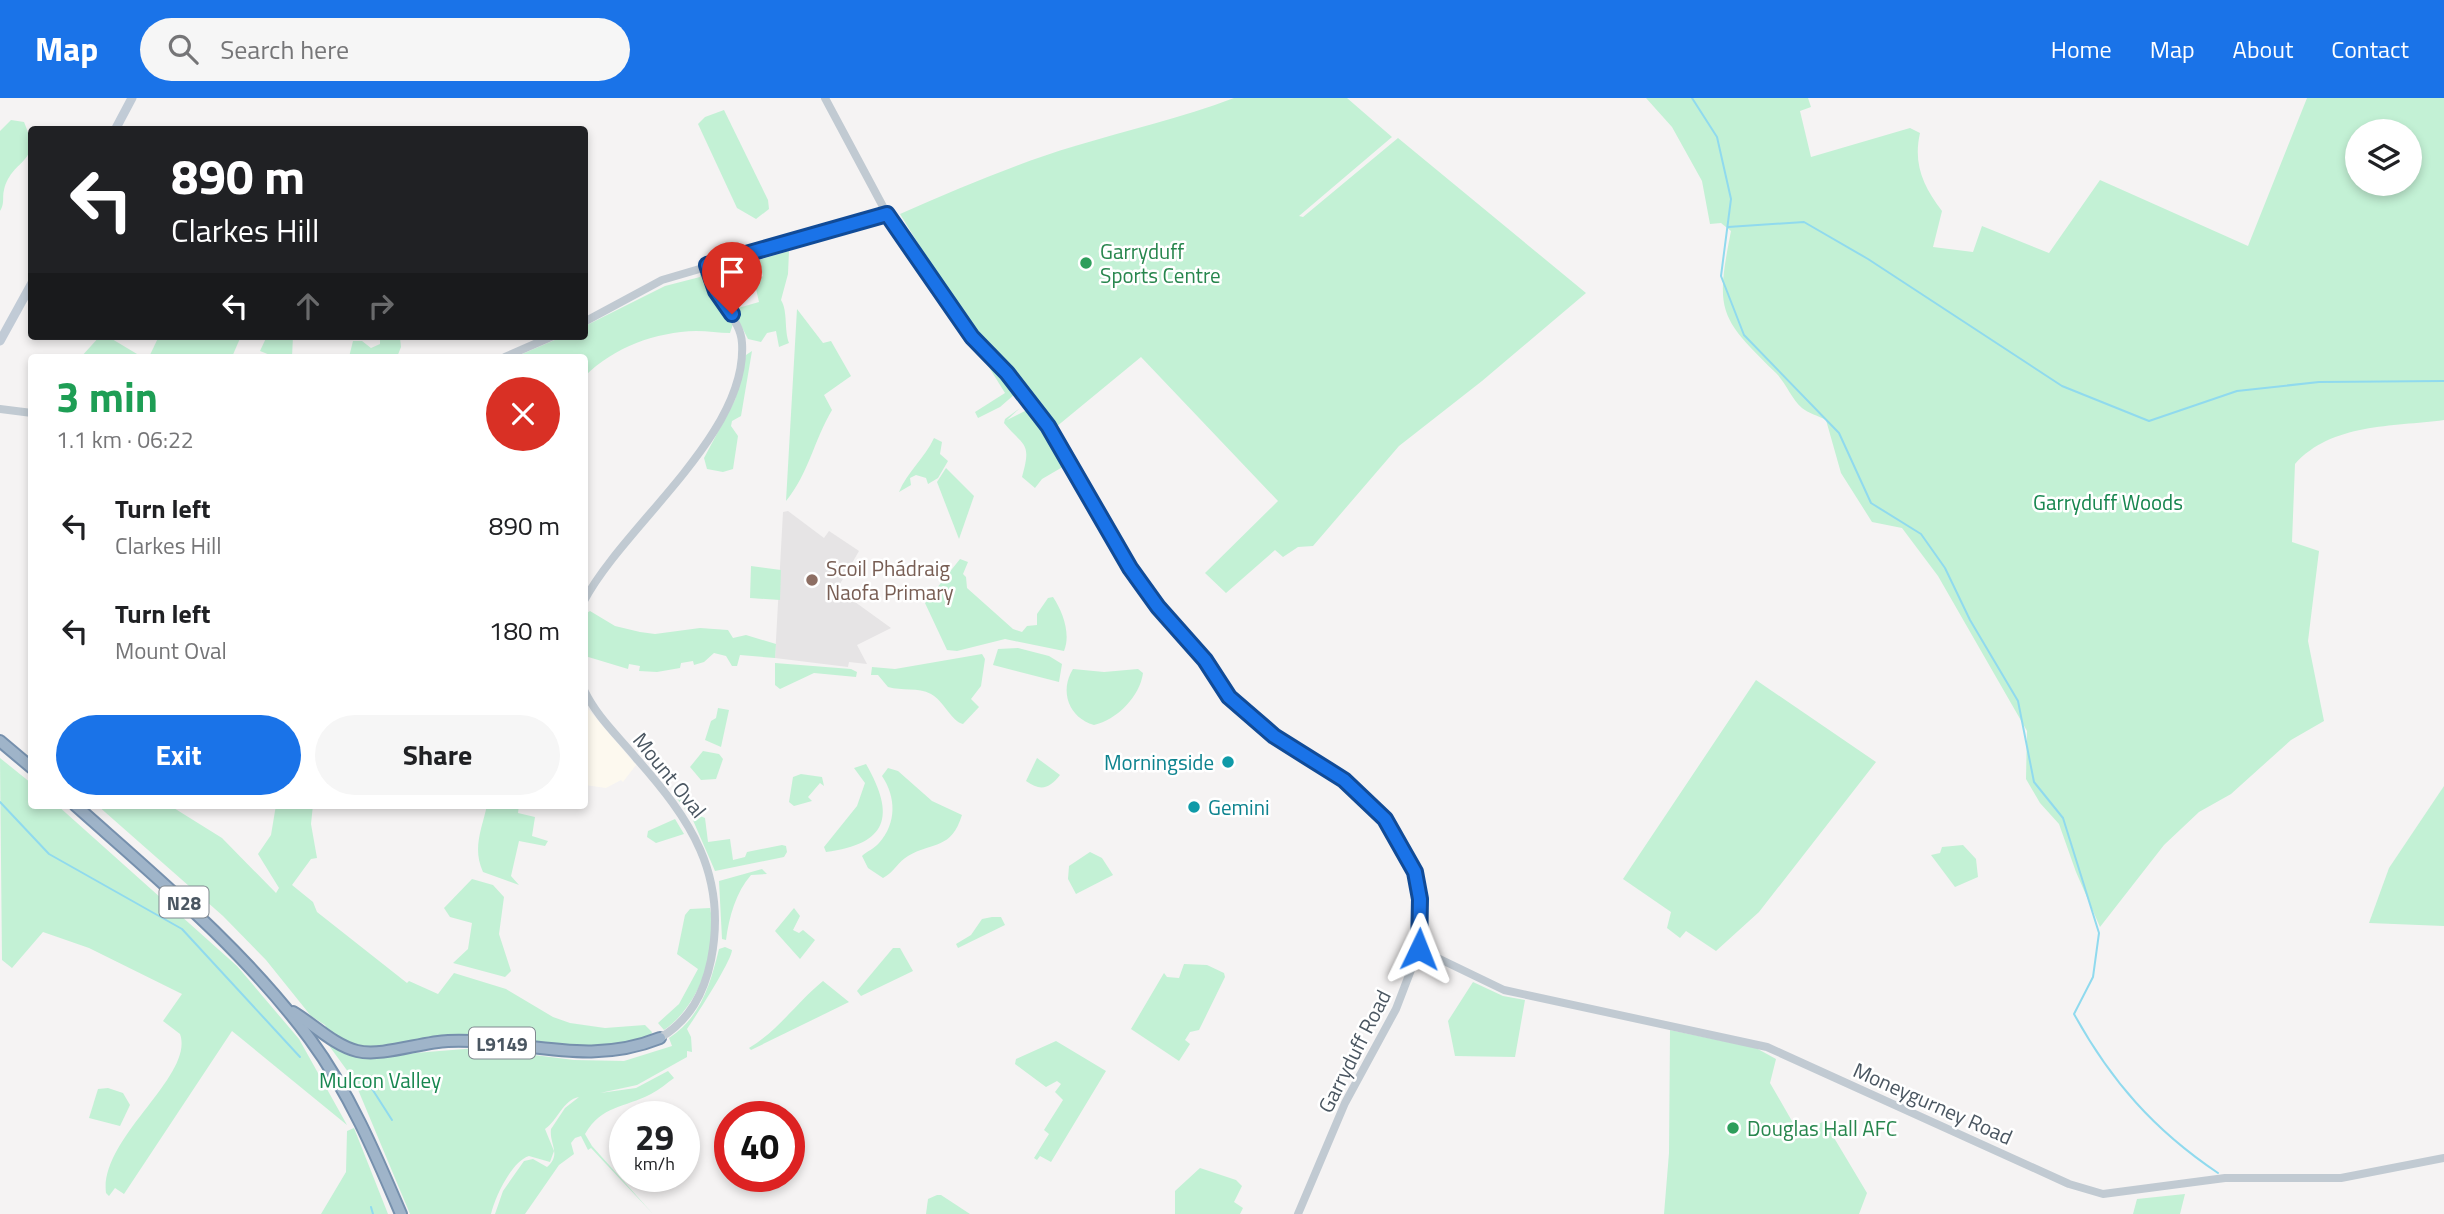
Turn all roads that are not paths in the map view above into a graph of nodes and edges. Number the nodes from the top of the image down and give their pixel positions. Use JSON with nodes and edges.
{"nodes":[{"id":1,"x":132,"y":98,"type":"edge"},
{"id":2,"x":825,"y":98,"type":"edge"},
{"id":3,"x":117,"y":126,"type":"edge"},
{"id":4,"x":887,"y":214,"type":"junction"},
{"id":5,"x":707,"y":265,"type":"junction"},
{"id":6,"x":28,"y":290,"type":"edge"},
{"id":7,"x":588,"y":320,"type":"edge"},
{"id":8,"x":545,"y":340,"type":"edge"},
{"id":9,"x":0,"y":341,"type":"edge"},
{"id":10,"x":512,"y":354,"type":"edge"},
{"id":11,"x":0,"y":409,"type":"edge"},
{"id":12,"x":28,"y":412,"type":"edge"},
{"id":13,"x":588,"y":595,"type":"edge"},
{"id":14,"x":588,"y":697,"type":"edge"},
{"id":15,"x":1,"y":741,"type":"edge"},
{"id":16,"x":28,"y":765,"type":"edge"},
{"id":17,"x":79,"y":809,"type":"edge"},
{"id":18,"x":1419,"y":949,"type":"junction"},
{"id":19,"x":285,"y":1008,"type":"junction"},
{"id":20,"x":660,"y":1038,"type":"joint"},
{"id":21,"x":2444,"y":1158,"type":"edge"},
{"id":22,"x":399,"y":1211,"type":"edge"},
{"id":23,"x":1298,"y":1214,"type":"edge"}],
"edges":[{"from":1,"to":3,"type":"main road"},
{"from":2,"to":4,"type":"street","name":"Garryduff Road"},
{"from":4,"to":5,"type":"street"},
{"from":4,"to":18,"type":"street","name":"Garryduff Road"},
{"from":5,"to":7,"type":"street"},
{"from":5,"to":13,"type":"street"},
{"from":6,"to":9,"type":"main road"},
{"from":8,"to":10,"type":"street"},
{"from":11,"to":12,"type":"street"},
{"from":14,"to":20,"type":"street","name":"Mount Oval","number":"L9149"},
{"from":15,"to":16,"type":"highway"},
{"from":17,"to":19,"type":"highway","number":"N28"},
{"from":18,"to":21,"type":"street","name":"Moneygurney Road"},
{"from":18,"to":23,"type":"street","name":"Garryduff Road"},
{"from":19,"to":20,"type":"highway","number":"L9149"},
{"from":19,"to":22,"type":"highway","number":"N28"}]}
